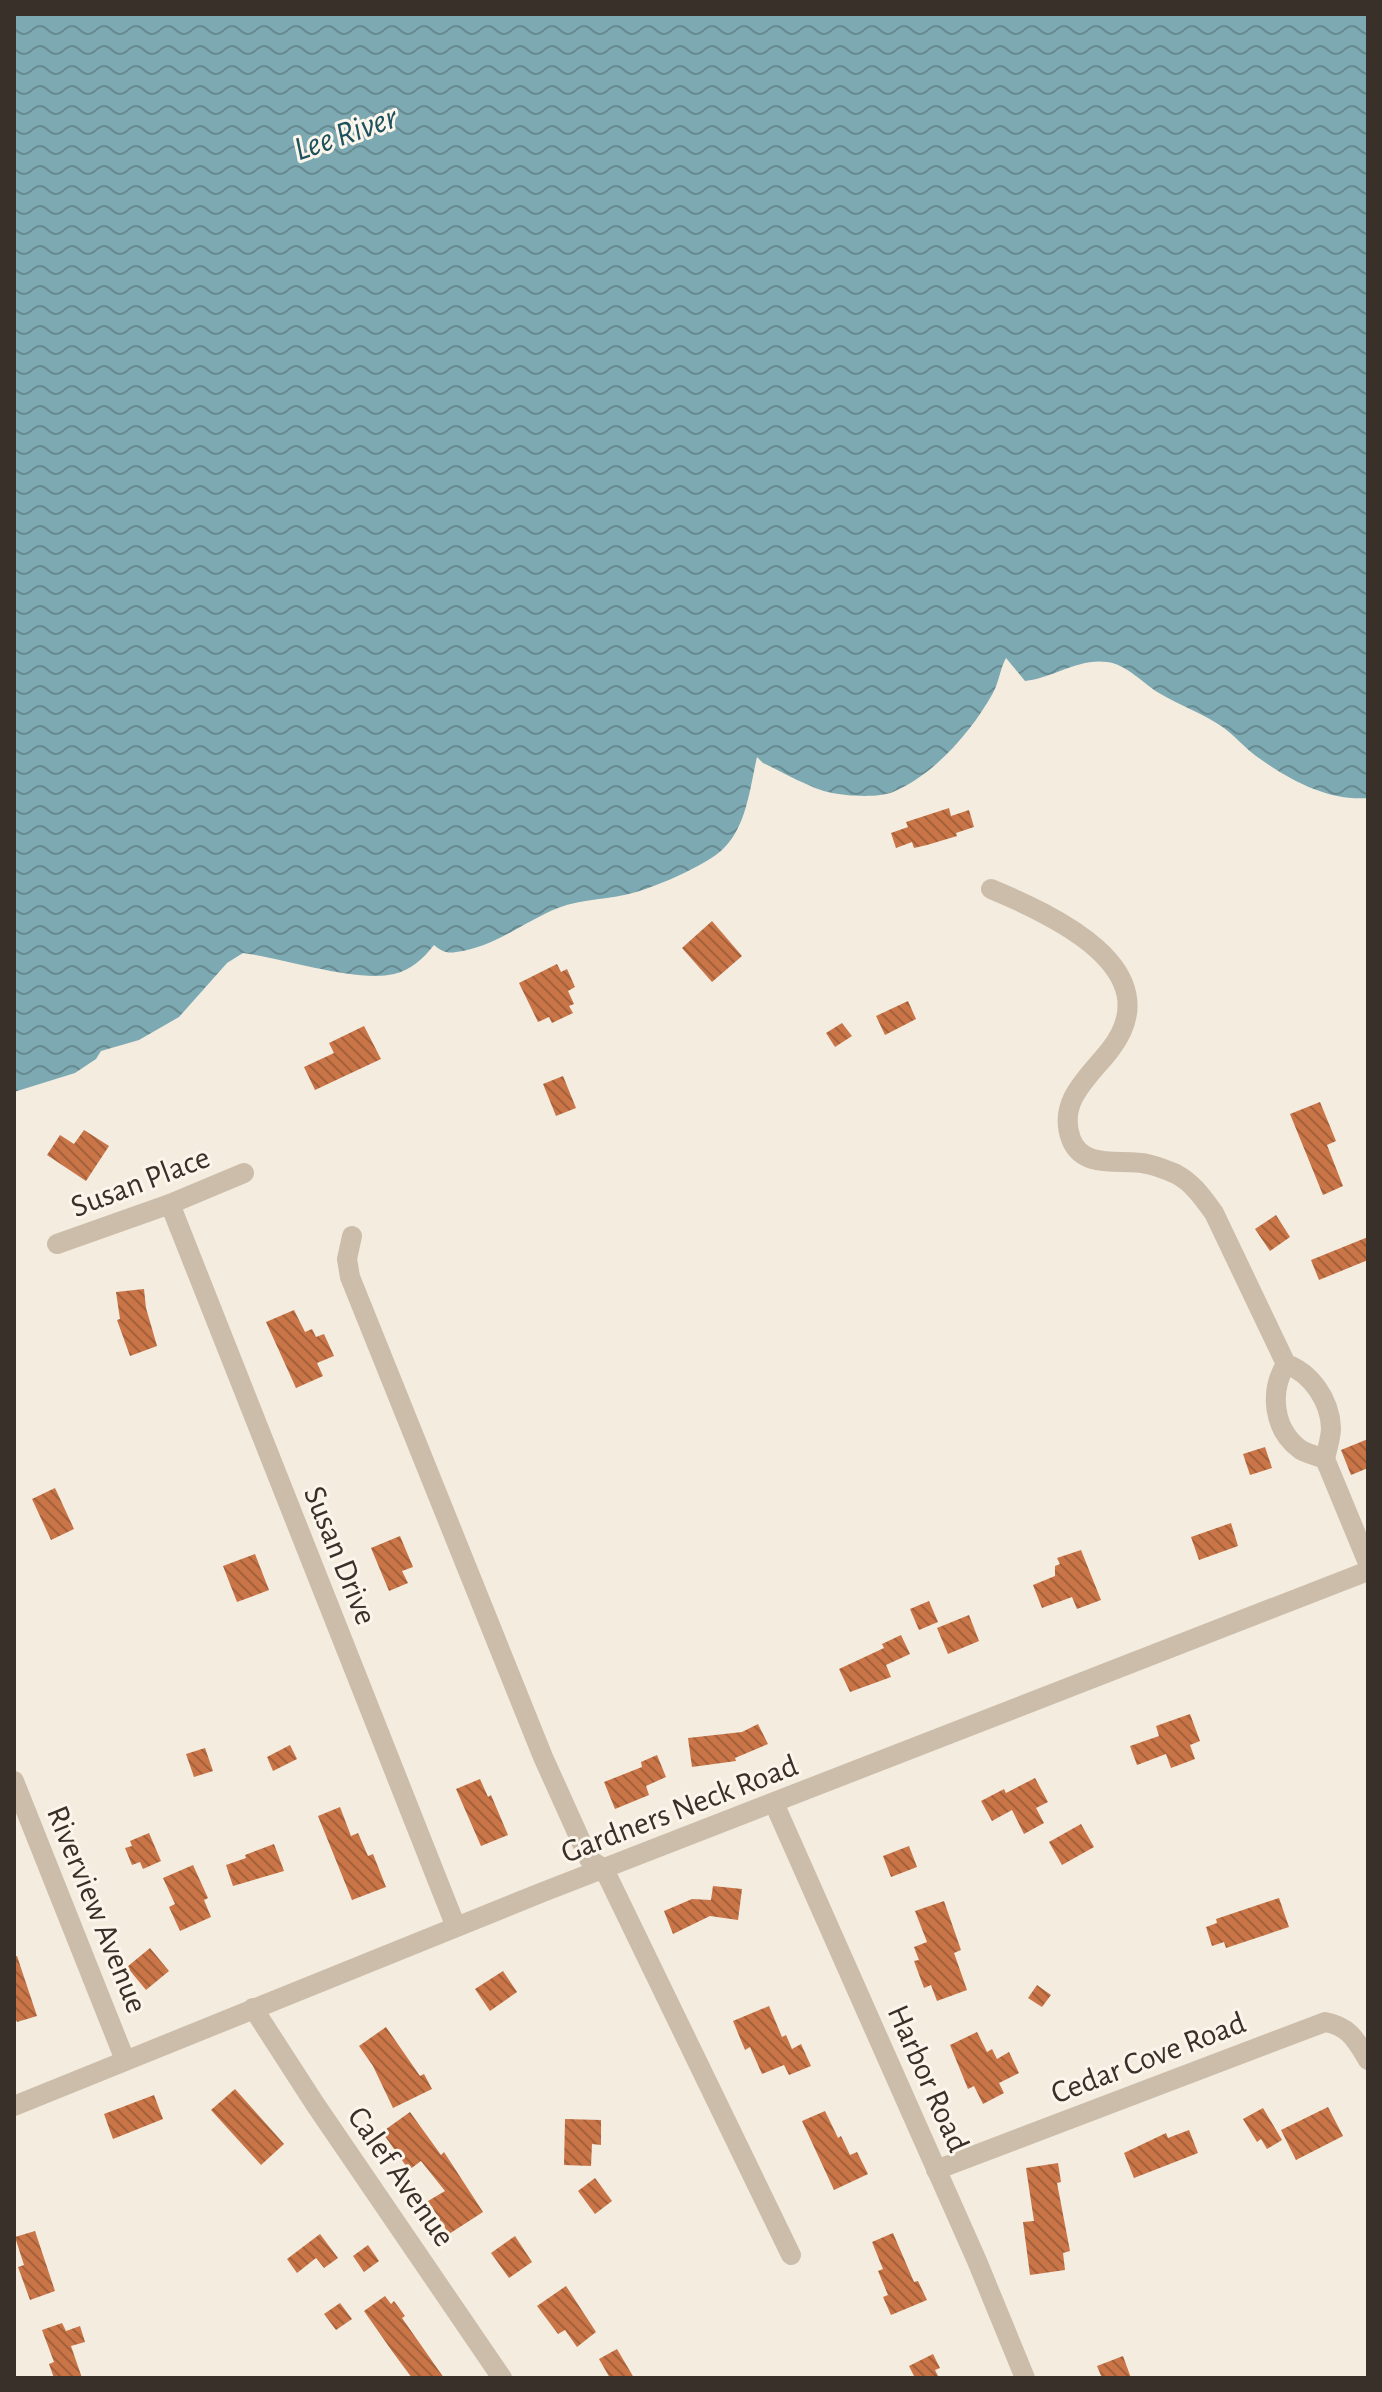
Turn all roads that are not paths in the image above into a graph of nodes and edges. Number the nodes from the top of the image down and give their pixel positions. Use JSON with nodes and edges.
{"nodes":[{"id":1,"x":991,"y":889,"type":"dead end"},
{"id":2,"x":244,"y":1173,"type":"dead end"},
{"id":3,"x":170,"y":1204,"type":"junction"},
{"id":4,"x":352,"y":1236,"type":"dead end"},
{"id":5,"x":57,"y":1244,"type":"dead end"},
{"id":6,"x":1286,"y":1364,"type":"junction"},
{"id":7,"x":1325,"y":1459,"type":"junction"},
{"id":8,"x":1368,"y":1563,"type":"edge"},
{"id":9,"x":1368,"y":1571,"type":"edge"},
{"id":10,"x":14,"y":1781,"type":"edge"},
{"id":11,"x":774,"y":1803,"type":"junction"},
{"id":12,"x":604,"y":1869,"type":"junction"},
{"id":13,"x":456,"y":1927,"type":"junction"},
{"id":14,"x":253,"y":2008,"type":"junction"},
{"id":15,"x":125,"y":2060,"type":"junction"},
{"id":16,"x":1368,"y":2060,"type":"edge"},
{"id":17,"x":14,"y":2106,"type":"edge"},
{"id":18,"x":936,"y":2170,"type":"junction"},
{"id":19,"x":791,"y":2255,"type":"dead end"},
{"id":20,"x":502,"y":2378,"type":"edge"},
{"id":21,"x":1025,"y":2378,"type":"edge"}],
"edges":[{"from":1,"to":6,"type":"street"},
{"from":2,"to":3,"type":"street","name":"Susan Place"},
{"from":3,"to":5,"type":"street","name":"Susan Place"},
{"from":3,"to":13,"type":"street","name":"Susan Drive"},
{"from":4,"to":12,"type":"street"},
{"from":6,"to":7,"type":"street"},
{"from":6,"to":7,"type":"street"},
{"from":7,"to":8,"type":"street"},
{"from":9,"to":11,"type":"street","name":"Gardners Neck Road"},
{"from":10,"to":15,"type":"street","name":"Riverview Avenue"},
{"from":11,"to":12,"type":"street","name":"Gardners Neck Road"},
{"from":11,"to":18,"type":"street","name":"Harbor Road"},
{"from":12,"to":13,"type":"street","name":"Gardners Neck Road"},
{"from":12,"to":19,"type":"street"},
{"from":13,"to":14,"type":"street","name":"Gardners Neck Road"},
{"from":14,"to":15,"type":"street","name":"Gardners Neck Road"},
{"from":14,"to":20,"type":"street","name":"Calef Avenue"},
{"from":15,"to":17,"type":"street","name":"Gardners Neck Road"},
{"from":16,"to":18,"type":"street","name":"Cedar Cove Road"},
{"from":18,"to":21,"type":"street","name":"Harbor Road"}]}
